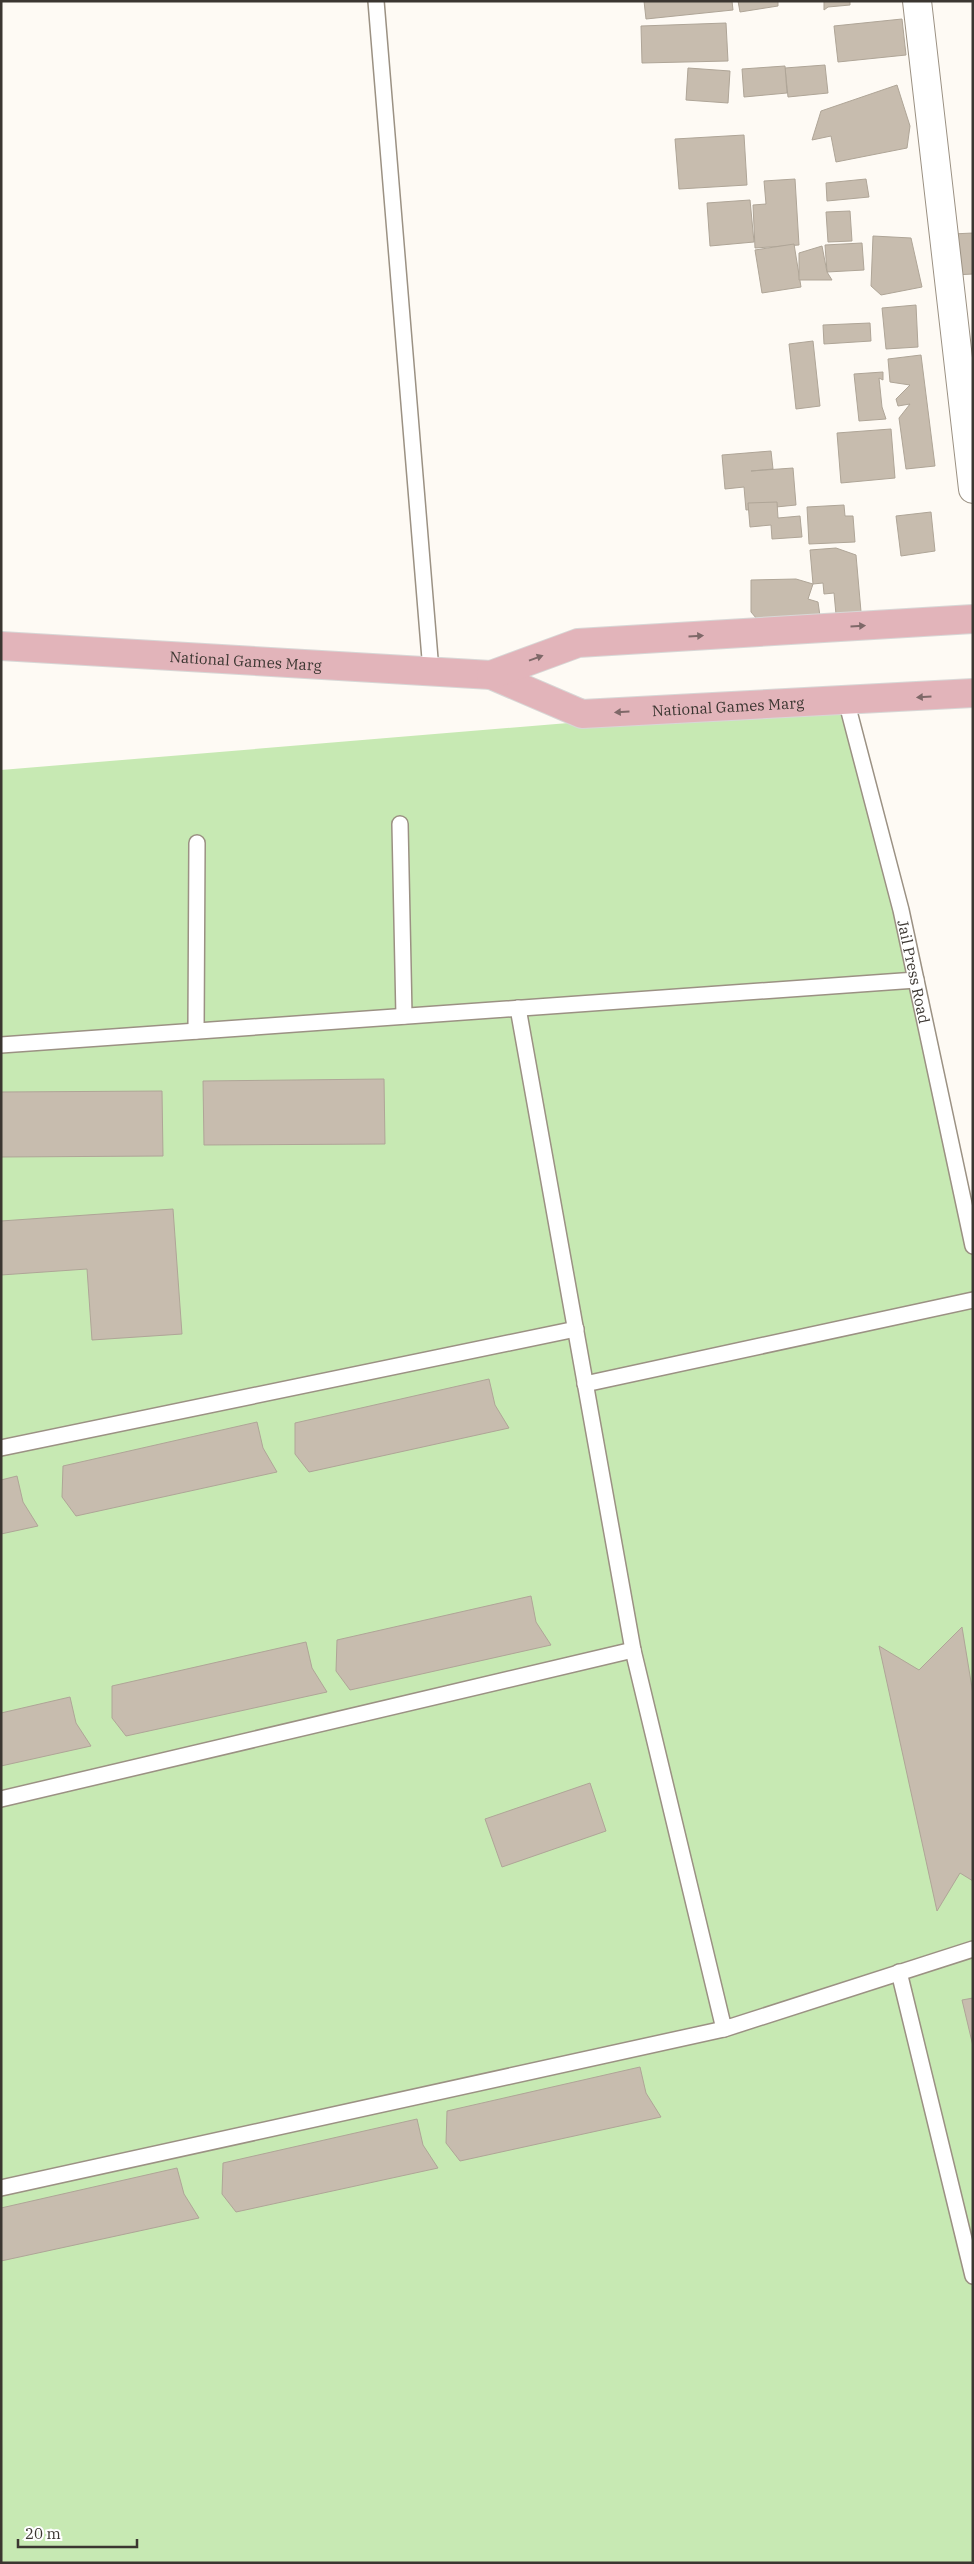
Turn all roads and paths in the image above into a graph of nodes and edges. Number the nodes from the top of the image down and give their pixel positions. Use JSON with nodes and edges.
{"nodes":[{"id":1,"x":376,"y":1,"type":"edge"},
{"id":2,"x":917,"y":1,"type":"edge"},
{"id":3,"x":962,"y":306,"type":"edge"},
{"id":4,"x":973,"y":489,"type":"edge"},
{"id":5,"x":973,"y":619,"type":"edge"},
{"id":6,"x":1,"y":646,"type":"edge"},
{"id":7,"x":430,"y":671,"type":"junction"},
{"id":8,"x":491,"y":675,"type":"junction"},
{"id":9,"x":973,"y":693,"type":"edge"},
{"id":10,"x":846,"y":700,"type":"junction"},
{"id":11,"x":400,"y":824,"type":"dead end"},
{"id":12,"x":197,"y":843,"type":"dead end"},
{"id":13,"x":916,"y":980,"type":"junction"},
{"id":14,"x":518,"y":1008,"type":"junction"},
{"id":15,"x":404,"y":1016,"type":"junction"},
{"id":16,"x":196,"y":1031,"type":"junction"},
{"id":17,"x":1,"y":1045,"type":"edge"},
{"id":18,"x":973,"y":1246,"type":"edge"},
{"id":19,"x":973,"y":1300,"type":"edge"},
{"id":20,"x":576,"y":1329,"type":"junction"},
{"id":21,"x":585,"y":1384,"type":"junction"},
{"id":22,"x":1,"y":1448,"type":"edge"},
{"id":23,"x":633,"y":1650,"type":"junction"},
{"id":24,"x":1,"y":1798,"type":"edge"},
{"id":25,"x":973,"y":1949,"type":"edge"},
{"id":26,"x":899,"y":1972,"type":"junction"},
{"id":27,"x":724,"y":2029,"type":"junction"},
{"id":28,"x":1,"y":2188,"type":"edge"},
{"id":29,"x":973,"y":2276,"type":"edge"}],
"edges":[{"from":1,"to":7,"type":"lane"},
{"from":2,"to":3,"type":"street"},
{"from":3,"to":4,"type":"street"},
{"from":8,"to":5,"type":"main road","name":"National Games Marg","one_way":true},
{"from":6,"to":7,"type":"main road","name":"National Games Marg"},
{"from":7,"to":8,"type":"main road","name":"National Games Marg"},
{"from":10,"to":8,"type":"main road","name":"National Games Marg","one_way":true},
{"from":9,"to":10,"type":"main road","name":"National Games Marg","one_way":true},
{"from":10,"to":13,"type":"lane","name":"Jail Press Road"},
{"from":11,"to":15,"type":"lane"},
{"from":12,"to":16,"type":"lane"},
{"from":13,"to":14,"type":"lane"},
{"from":13,"to":18,"type":"lane","name":"Jail Press Road"},
{"from":14,"to":15,"type":"lane"},
{"from":14,"to":20,"type":"lane"},
{"from":15,"to":16,"type":"lane"},
{"from":16,"to":17,"type":"lane"},
{"from":19,"to":21,"type":"lane"},
{"from":20,"to":21,"type":"lane"},
{"from":20,"to":22,"type":"lane"},
{"from":21,"to":23,"type":"lane"},
{"from":23,"to":24,"type":"lane"},
{"from":23,"to":27,"type":"lane"},
{"from":25,"to":26,"type":"lane"},
{"from":26,"to":27,"type":"lane"},
{"from":26,"to":29,"type":"lane"},
{"from":27,"to":28,"type":"lane"}]}
